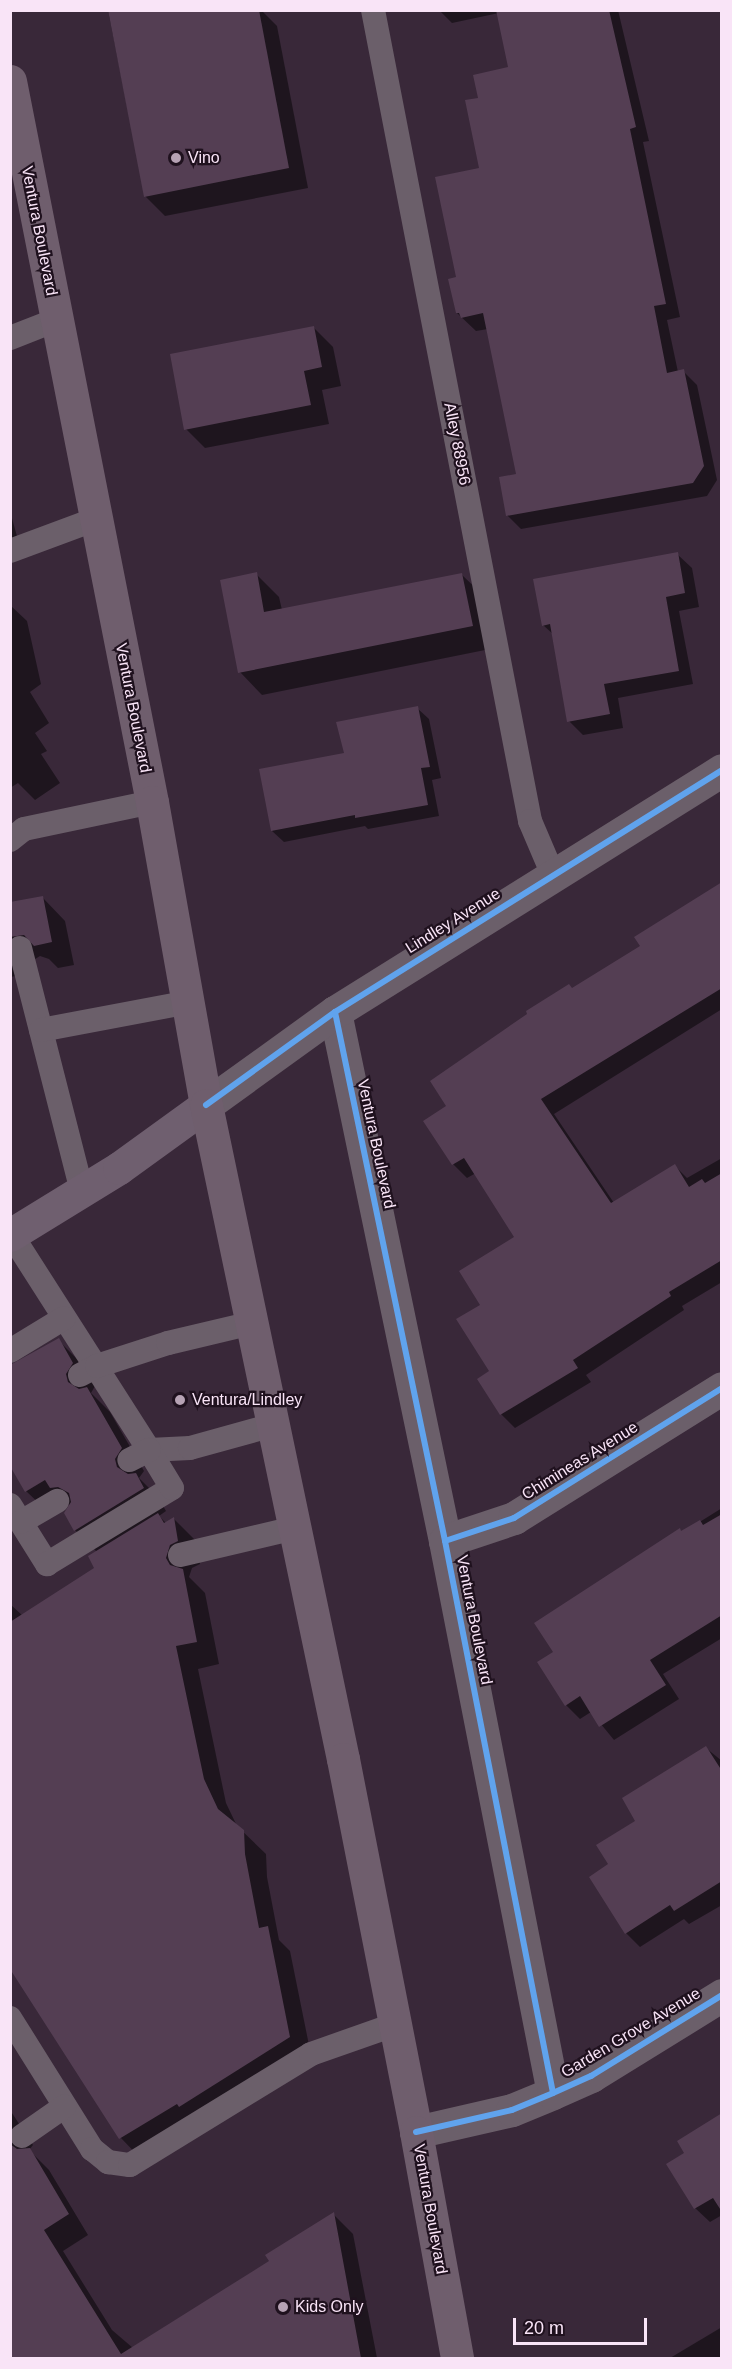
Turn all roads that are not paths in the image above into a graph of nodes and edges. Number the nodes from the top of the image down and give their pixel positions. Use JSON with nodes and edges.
{"nodes":[{"id":1,"x":373,"y":10,"type":"edge"},
{"id":2,"x":10,"y":81,"type":"edge"},
{"id":3,"x":56,"y":320,"type":"junction"},
{"id":4,"x":10,"y":338,"type":"edge"},
{"id":5,"x":96,"y":519,"type":"junction"},
{"id":6,"x":10,"y":551,"type":"edge"},
{"id":7,"x":722,"y":770,"type":"edge"},
{"id":8,"x":152,"y":802,"type":"junction"},
{"id":9,"x":10,"y":840,"type":"edge"},
{"id":10,"x":553,"y":875,"type":"junction"},
{"id":11,"x":20,"y":948,"type":"dead end"},
{"id":12,"x":189,"y":1002,"type":"junction"},
{"id":13,"x":335,"y":1012,"type":"junction"},
{"id":14,"x":41,"y":1030,"type":"junction"},
{"id":15,"x":206,"y":1106,"type":"junction"},
{"id":16,"x":82,"y":1191,"type":"junction"},
{"id":17,"x":11,"y":1235,"type":"edge"},
{"id":18,"x":64,"y":1318,"type":"junction"},
{"id":19,"x":252,"y":1323,"type":"junction"},
{"id":20,"x":10,"y":1351,"type":"edge"},
{"id":21,"x":89,"y":1370,"type":"junction"},
{"id":22,"x":722,"y":1388,"type":"edge"},
{"id":23,"x":273,"y":1425,"type":"junction"},
{"id":24,"x":139,"y":1455,"type":"junction"},
{"id":25,"x":57,"y":1501,"type":"dead end"},
{"id":26,"x":16,"y":1513,"type":"edge"},
{"id":27,"x":295,"y":1528,"type":"junction"},
{"id":28,"x":445,"y":1540,"type":"junction"},
{"id":29,"x":180,"y":1555,"type":"dead end"},
{"id":30,"x":722,"y":1995,"type":"edge"},
{"id":31,"x":10,"y":2018,"type":"edge"},
{"id":32,"x":396,"y":2024,"type":"junction"},
{"id":33,"x":554,"y":2093,"type":"junction"},
{"id":34,"x":65,"y":2106,"type":"junction"},
{"id":35,"x":416,"y":2132,"type":"junction"},
{"id":36,"x":22,"y":2136,"type":"dead end"},
{"id":37,"x":457,"y":2358,"type":"edge"}],
"edges":[{"from":1,"to":10,"type":"lane","name":"Alley 88956"},
{"from":2,"to":3,"type":"main road","name":"Ventura Boulevard"},
{"from":3,"to":4,"type":"lane"},
{"from":3,"to":5,"type":"main road","name":"Ventura Boulevard"},
{"from":5,"to":6,"type":"lane"},
{"from":5,"to":8,"type":"main road","name":"Ventura Boulevard"},
{"from":7,"to":10,"type":"street","name":"Lindley Avenue"},
{"from":8,"to":9,"type":"lane"},
{"from":8,"to":12,"type":"main road","name":"Ventura Boulevard"},
{"from":10,"to":13,"type":"street","name":"Lindley Avenue"},
{"from":11,"to":14,"type":"lane"},
{"from":12,"to":14,"type":"lane"},
{"from":12,"to":15,"type":"main road","name":"Ventura Boulevard"},
{"from":13,"to":15,"type":"street","name":"Lindley Avenue"},
{"from":13,"to":28,"type":"street","name":"Ventura Boulevard"},
{"from":14,"to":16,"type":"lane"},
{"from":15,"to":16,"type":"main road","name":"Lindley Avenue"},
{"from":15,"to":19,"type":"main road","name":"Ventura Boulevard"},
{"from":16,"to":17,"type":"main road","name":"Lindley Avenue"},
{"from":17,"to":18,"type":"lane"},
{"from":18,"to":20,"type":"lane"},
{"from":18,"to":21,"type":"lane"},
{"from":19,"to":21,"type":"lane"},
{"from":19,"to":23,"type":"main road","name":"Ventura Boulevard"},
{"from":21,"to":24,"type":"lane"},
{"from":22,"to":28,"type":"street","name":"Chimineas Avenue"},
{"from":23,"to":24,"type":"lane"},
{"from":23,"to":27,"type":"main road","name":"Ventura Boulevard"},
{"from":24,"to":26,"type":"lane"},
{"from":25,"to":26,"type":"lane"},
{"from":27,"to":29,"type":"lane"},
{"from":27,"to":32,"type":"main road","name":"Ventura Boulevard"},
{"from":28,"to":33,"type":"street","name":"Ventura Boulevard"},
{"from":30,"to":33,"type":"street","name":"Garden Grove Avenue"},
{"from":31,"to":34,"type":"lane"},
{"from":32,"to":34,"type":"lane"},
{"from":32,"to":35,"type":"main road","name":"Ventura Boulevard"},
{"from":33,"to":35,"type":"street","name":"Garden Grove Avenue"},
{"from":34,"to":36,"type":"lane"},
{"from":35,"to":37,"type":"main road","name":"Ventura Boulevard"}]}
